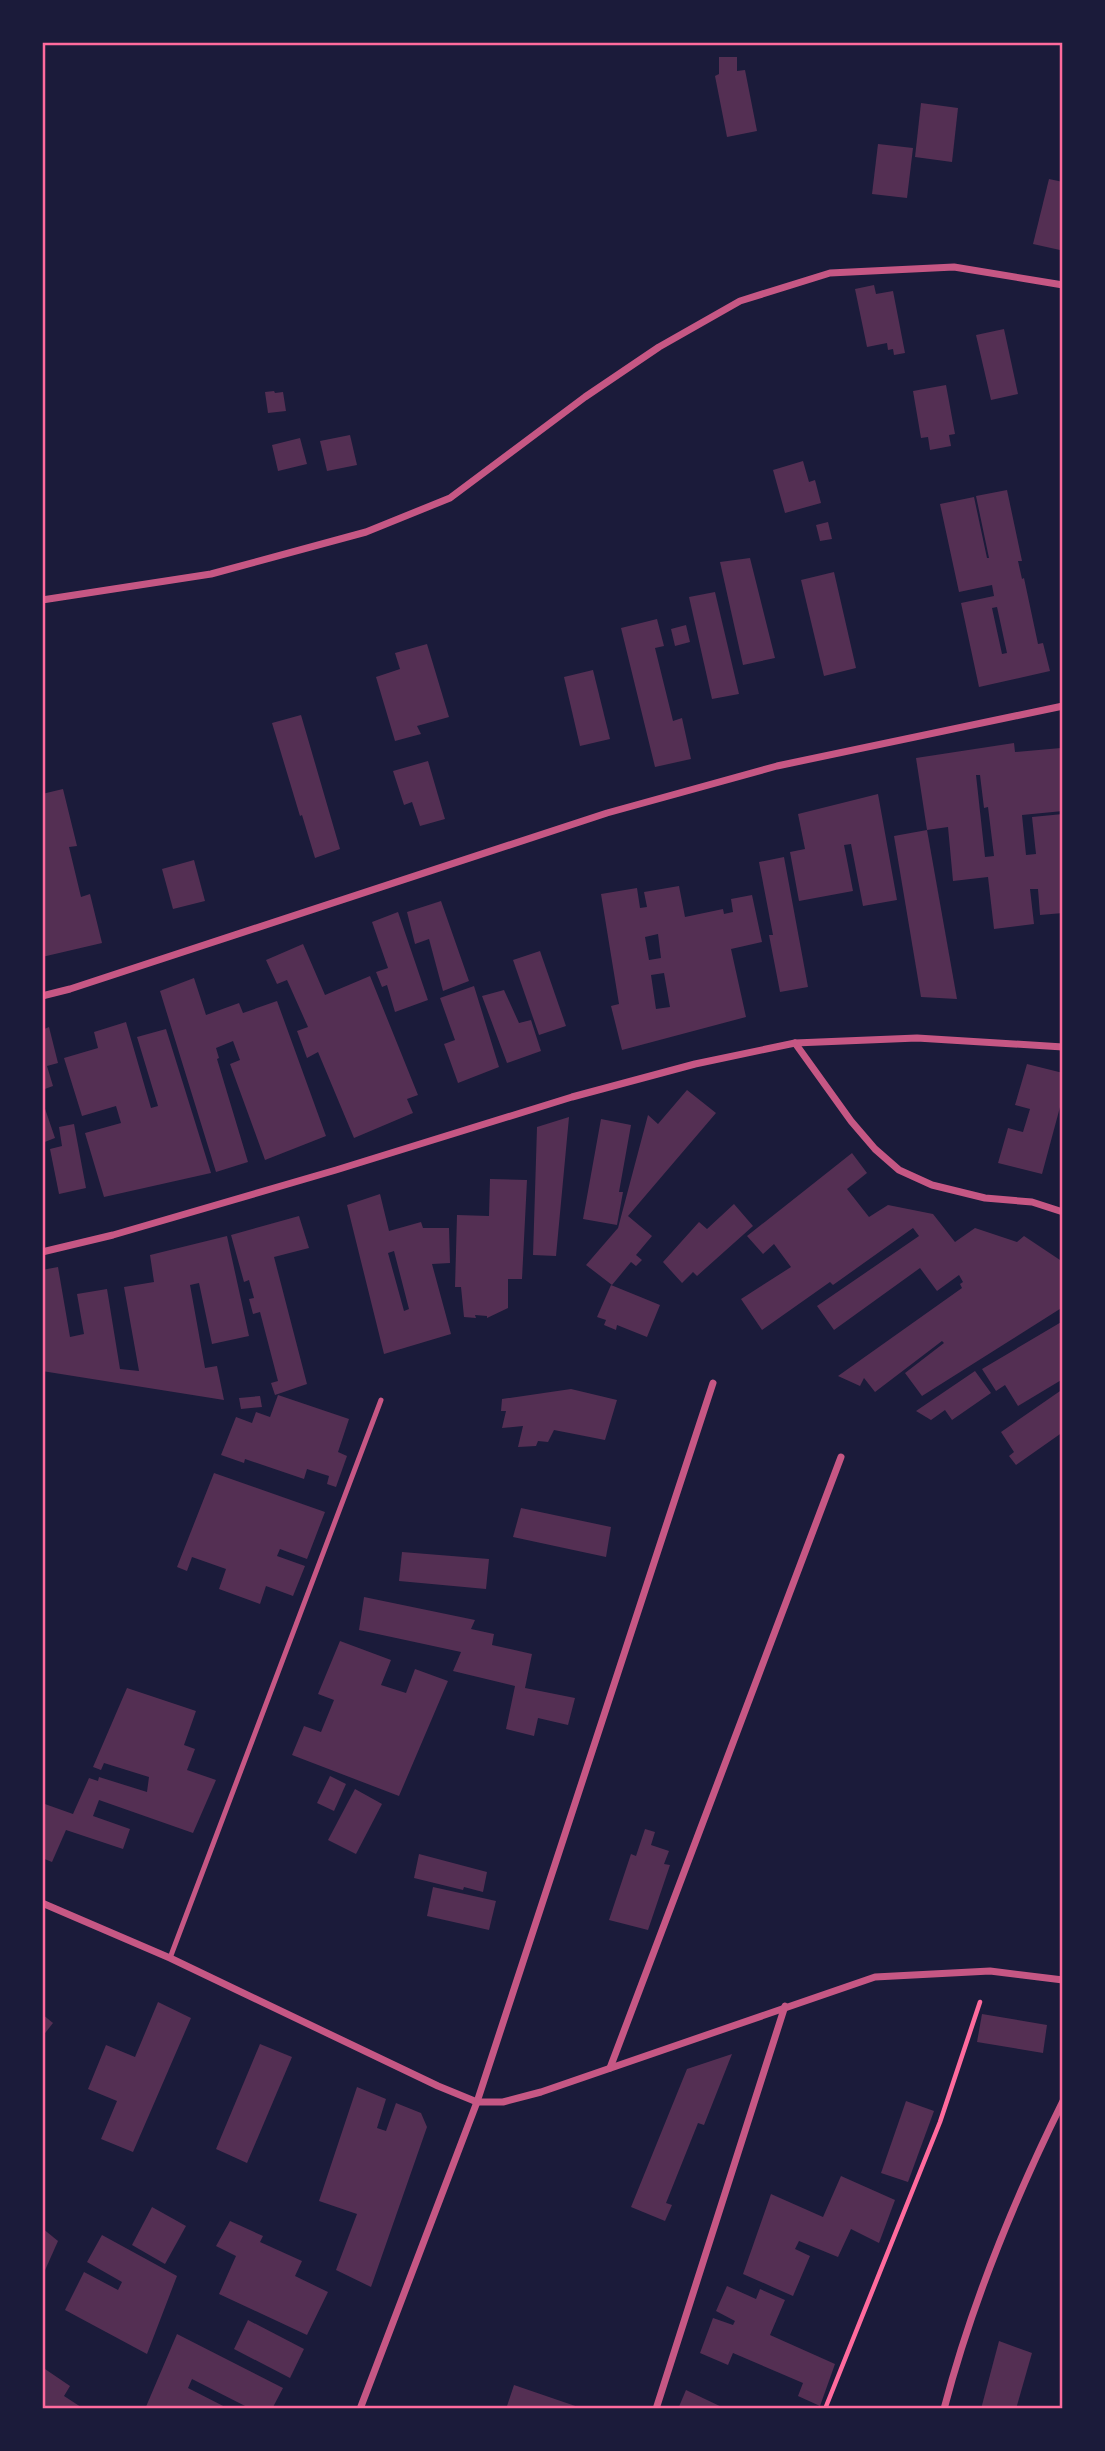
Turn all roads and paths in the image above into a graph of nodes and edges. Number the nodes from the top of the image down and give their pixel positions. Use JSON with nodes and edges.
{"nodes":[{"id":1,"x":1063,"y":285,"type":"edge"},
{"id":2,"x":42,"y":600,"type":"edge"},
{"id":3,"x":1063,"y":706,"type":"edge"},
{"id":4,"x":42,"y":996,"type":"edge"},
{"id":5,"x":795,"y":1043,"type":"junction"},
{"id":6,"x":1063,"y":1047,"type":"edge"},
{"id":7,"x":1063,"y":1212,"type":"edge"},
{"id":8,"x":42,"y":1252,"type":"edge"},
{"id":9,"x":713,"y":1383,"type":"dead end"},
{"id":10,"x":381,"y":1400,"type":"dead end"},
{"id":11,"x":841,"y":1457,"type":"dead end"},
{"id":12,"x":42,"y":1903,"type":"edge"},
{"id":13,"x":170,"y":1958,"type":"junction"},
{"id":14,"x":990,"y":1971,"type":"junction"},
{"id":15,"x":1063,"y":1980,"type":"edge"},
{"id":16,"x":785,"y":2006,"type":"junction"},
{"id":17,"x":610,"y":2068,"type":"junction"},
{"id":18,"x":1063,"y":2101,"type":"edge"},
{"id":19,"x":477,"y":2102,"type":"junction"},
{"id":20,"x":360,"y":2409,"type":"edge"},
{"id":21,"x":656,"y":2409,"type":"edge"},
{"id":22,"x":825,"y":2409,"type":"edge"},
{"id":23,"x":944,"y":2409,"type":"edge"}],
"edges":[{"from":1,"to":2,"type":"street"},
{"from":3,"to":4,"type":"street"},
{"from":5,"to":6,"type":"street"},
{"from":5,"to":7,"type":"street"},
{"from":5,"to":8,"type":"street"},
{"from":9,"to":19,"type":"street"},
{"from":10,"to":13,"type":"lane"},
{"from":11,"to":17,"type":"street"},
{"from":12,"to":13,"type":"street"},
{"from":13,"to":19,"type":"street"},
{"from":14,"to":15,"type":"street"},
{"from":14,"to":16,"type":"street"},
{"from":14,"to":22,"type":"path"},
{"from":16,"to":17,"type":"street"},
{"from":16,"to":21,"type":"street"},
{"from":17,"to":19,"type":"street"},
{"from":18,"to":23,"type":"street"},
{"from":19,"to":20,"type":"street"}]}
